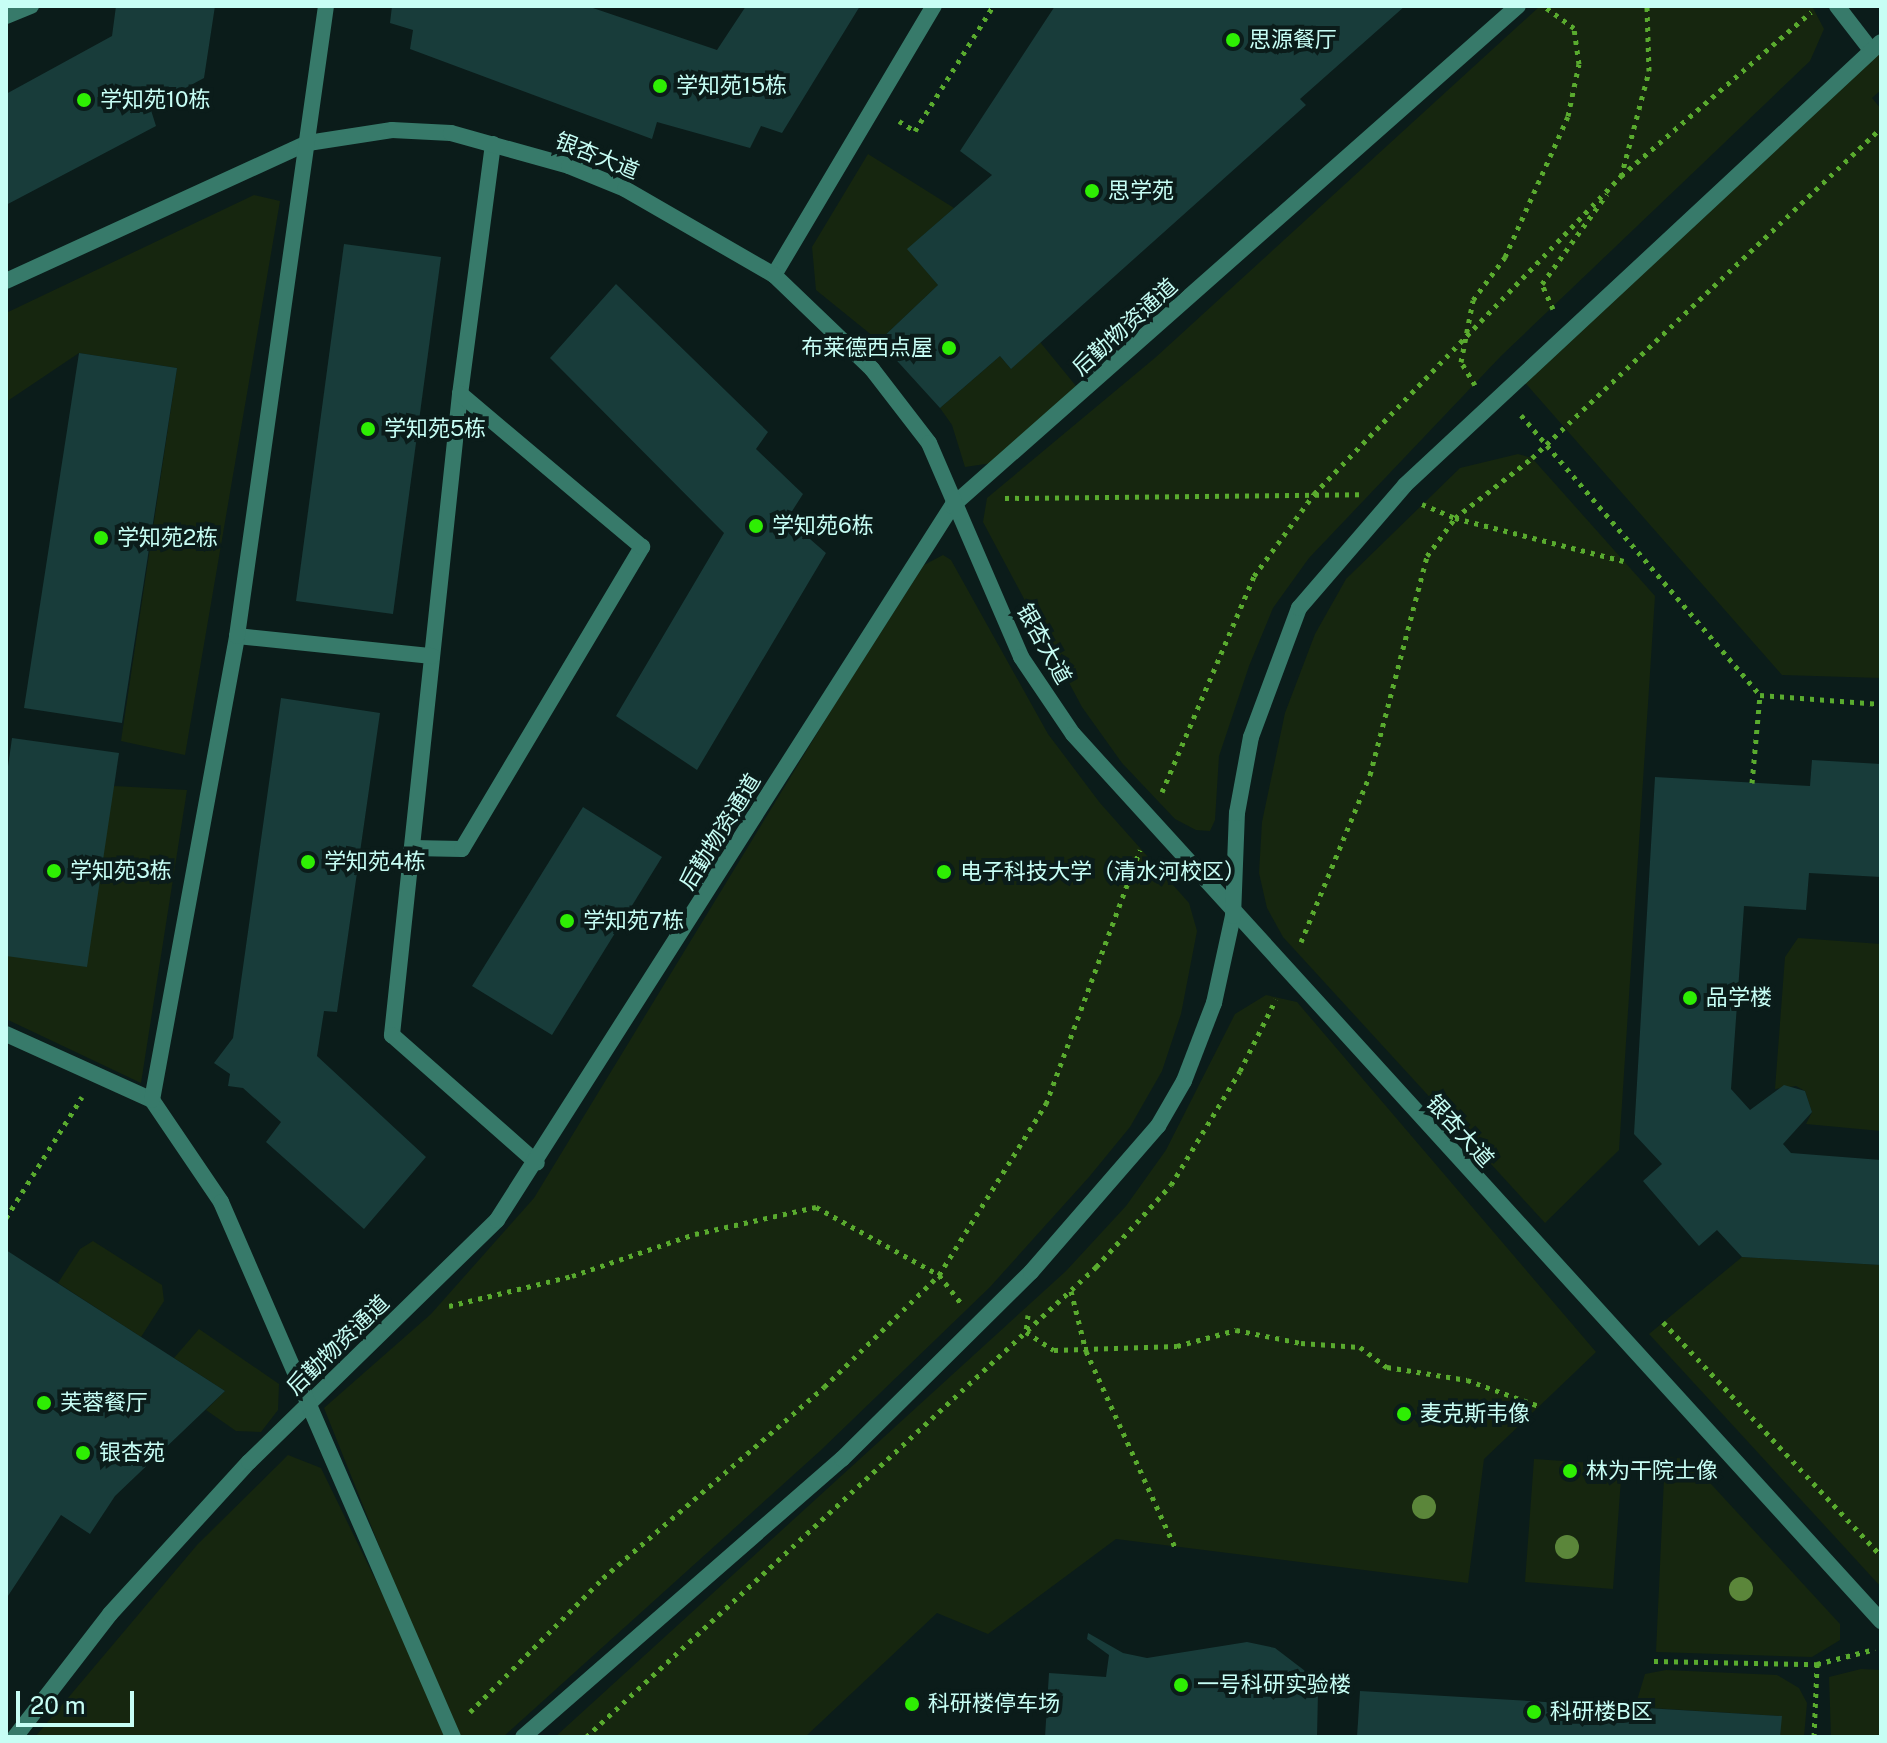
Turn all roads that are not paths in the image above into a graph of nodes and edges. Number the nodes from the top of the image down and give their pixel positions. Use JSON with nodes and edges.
{"nodes":[{"id":1,"x":31,"y":6,"type":"edge"},
{"id":2,"x":326,"y":6,"type":"edge"},
{"id":3,"x":934,"y":6,"type":"edge"},
{"id":4,"x":1518,"y":6,"type":"edge"},
{"id":5,"x":1837,"y":6,"type":"edge"},
{"id":6,"x":6,"y":16,"type":"edge"},
{"id":7,"x":1876,"y":46,"type":"edge"},
{"id":8,"x":308,"y":143,"type":"junction"},
{"id":9,"x":493,"y":144,"type":"junction"},
{"id":10,"x":774,"y":275,"type":"junction"},
{"id":11,"x":6,"y":281,"type":"edge"},
{"id":12,"x":460,"y":394,"type":"junction"},
{"id":13,"x":952,"y":506,"type":"junction"},
{"id":14,"x":237,"y":636,"type":"junction"},
{"id":15,"x":432,"y":656,"type":"junction"},
{"id":16,"x":412,"y":848,"type":"junction"},
{"id":17,"x":1233,"y":916,"type":"junction"},
{"id":18,"x":6,"y":1034,"type":"edge"},
{"id":19,"x":152,"y":1100,"type":"junction"},
{"id":20,"x":537,"y":1163,"type":"junction"},
{"id":21,"x":307,"y":1407,"type":"junction"},
{"id":22,"x":1881,"y":1621,"type":"edge"},
{"id":23,"x":452,"y":1734,"type":"edge"},
{"id":24,"x":15,"y":1737,"type":"edge"},
{"id":25,"x":523,"y":1737,"type":"edge"}],
"edges":[{"from":1,"to":6,"type":"street"},
{"from":2,"to":8,"type":"street"},
{"from":3,"to":10,"type":"street"},
{"from":4,"to":13,"type":"street","name":"后勤物资通道"},
{"from":5,"to":7,"type":"street"},
{"from":7,"to":17,"type":"street"},
{"from":8,"to":9,"type":"street","name":"银杏大道"},
{"from":8,"to":11,"type":"street","name":"银杏大道"},
{"from":8,"to":14,"type":"street"},
{"from":9,"to":10,"type":"street","name":"银杏大道"},
{"from":9,"to":12,"type":"street"},
{"from":10,"to":13,"type":"street","name":"银杏大道"},
{"from":12,"to":15,"type":"street"},
{"from":12,"to":16,"type":"street"},
{"from":13,"to":17,"type":"street","name":"银杏大道"},
{"from":13,"to":20,"type":"street","name":"后勤物资通道"},
{"from":14,"to":15,"type":"street"},
{"from":14,"to":19,"type":"street"},
{"from":15,"to":16,"type":"street"},
{"from":16,"to":20,"type":"street"},
{"from":17,"to":22,"type":"street","name":"银杏大道"},
{"from":17,"to":25,"type":"street"},
{"from":18,"to":19,"type":"street"},
{"from":19,"to":21,"type":"street"},
{"from":20,"to":21,"type":"street","name":"后勤物资通道"},
{"from":21,"to":23,"type":"street"},
{"from":21,"to":24,"type":"street","name":"后勤物资通道"}]}
